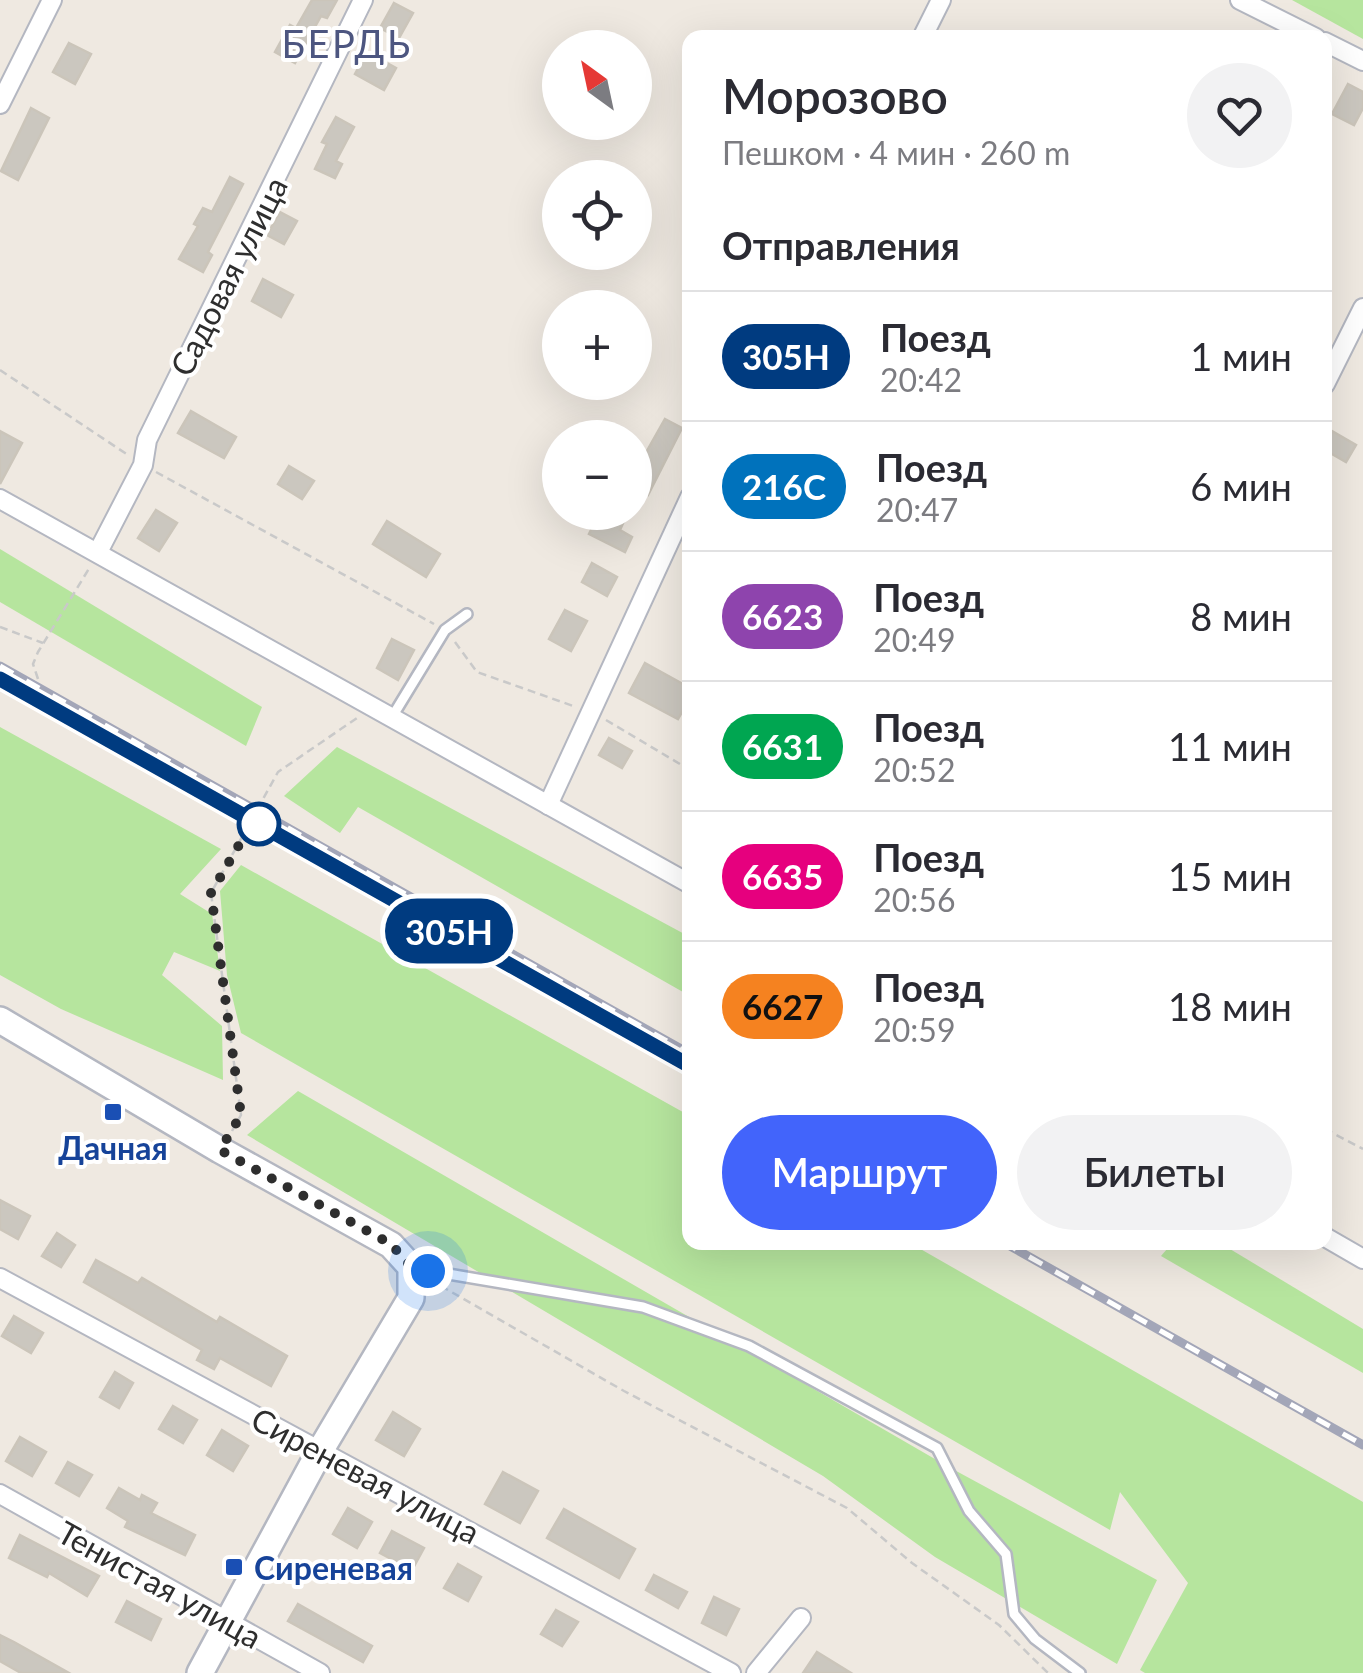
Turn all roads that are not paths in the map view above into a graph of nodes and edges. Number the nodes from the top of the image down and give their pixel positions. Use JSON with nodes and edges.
{"nodes":[{"id":1,"x":52,"y":0,"type":"edge"},
{"id":2,"x":363,"y":0,"type":"edge"},
{"id":3,"x":941,"y":0,"type":"edge"},
{"id":4,"x":1240,"y":0,"type":"edge"},
{"id":5,"x":926,"y":30,"type":"edge"},
{"id":6,"x":1300,"y":30,"type":"edge"},
{"id":7,"x":1332,"y":46,"type":"edge"},
{"id":8,"x":1363,"y":61,"type":"edge"},
{"id":9,"x":0,"y":104,"type":"edge"},
{"id":10,"x":1363,"y":308,"type":"edge"},
{"id":11,"x":1332,"y":370,"type":"edge"},
{"id":12,"x":0,"y":499,"type":"edge"},
{"id":13,"x":682,"y":515,"type":"edge"},
{"id":14,"x":98,"y":552,"type":"junction"},
{"id":15,"x":466,"y":614,"type":"dead end"},
{"id":16,"x":392,"y":717,"type":"junction"},
{"id":17,"x":548,"y":805,"type":"junction"},
{"id":18,"x":682,"y":880,"type":"edge"},
{"id":19,"x":0,"y":1020,"type":"edge"},
{"id":20,"x":1332,"y":1241,"type":"edge"},
{"id":21,"x":1363,"y":1259,"type":"edge"},
{"id":22,"x":411,"y":1267,"type":"junction"},
{"id":23,"x":0,"y":1278,"type":"edge"},
{"id":24,"x":320,"y":1451,"type":"junction"},
{"id":25,"x":0,"y":1494,"type":"edge"},
{"id":26,"x":800,"y":1618,"type":"dead end"},
{"id":27,"x":228,"y":1622,"type":"junction"},
{"id":28,"x":200,"y":1673,"type":"edge"},
{"id":29,"x":320,"y":1673,"type":"edge"},
{"id":30,"x":732,"y":1673,"type":"edge"},
{"id":31,"x":756,"y":1673,"type":"edge"},
{"id":32,"x":1080,"y":1673,"type":"edge"}],
"edges":[{"from":1,"to":9,"type":"street"},
{"from":2,"to":14,"type":"street","name":"Садовая улица"},
{"from":3,"to":5,"type":"street"},
{"from":4,"to":6,"type":"street"},
{"from":7,"to":8,"type":"street"},
{"from":10,"to":11,"type":"street"},
{"from":12,"to":14,"type":"street"},
{"from":13,"to":17,"type":"street"},
{"from":14,"to":16,"type":"street"},
{"from":15,"to":16,"type":"lane"},
{"from":16,"to":17,"type":"street"},
{"from":17,"to":18,"type":"street"},
{"from":19,"to":22,"type":"street"},
{"from":20,"to":21,"type":"street"},
{"from":22,"to":24,"type":"street"},
{"from":22,"to":32,"type":"lane"},
{"from":23,"to":24,"type":"street","name":"Сиреневая улица"},
{"from":24,"to":27,"type":"street"},
{"from":24,"to":30,"type":"street","name":"Сиреневая улица"},
{"from":25,"to":27,"type":"street","name":"Тенистая улица"},
{"from":26,"to":31,"type":"street"},
{"from":27,"to":28,"type":"street"},
{"from":27,"to":29,"type":"street","name":"Тенистая улица"}]}
